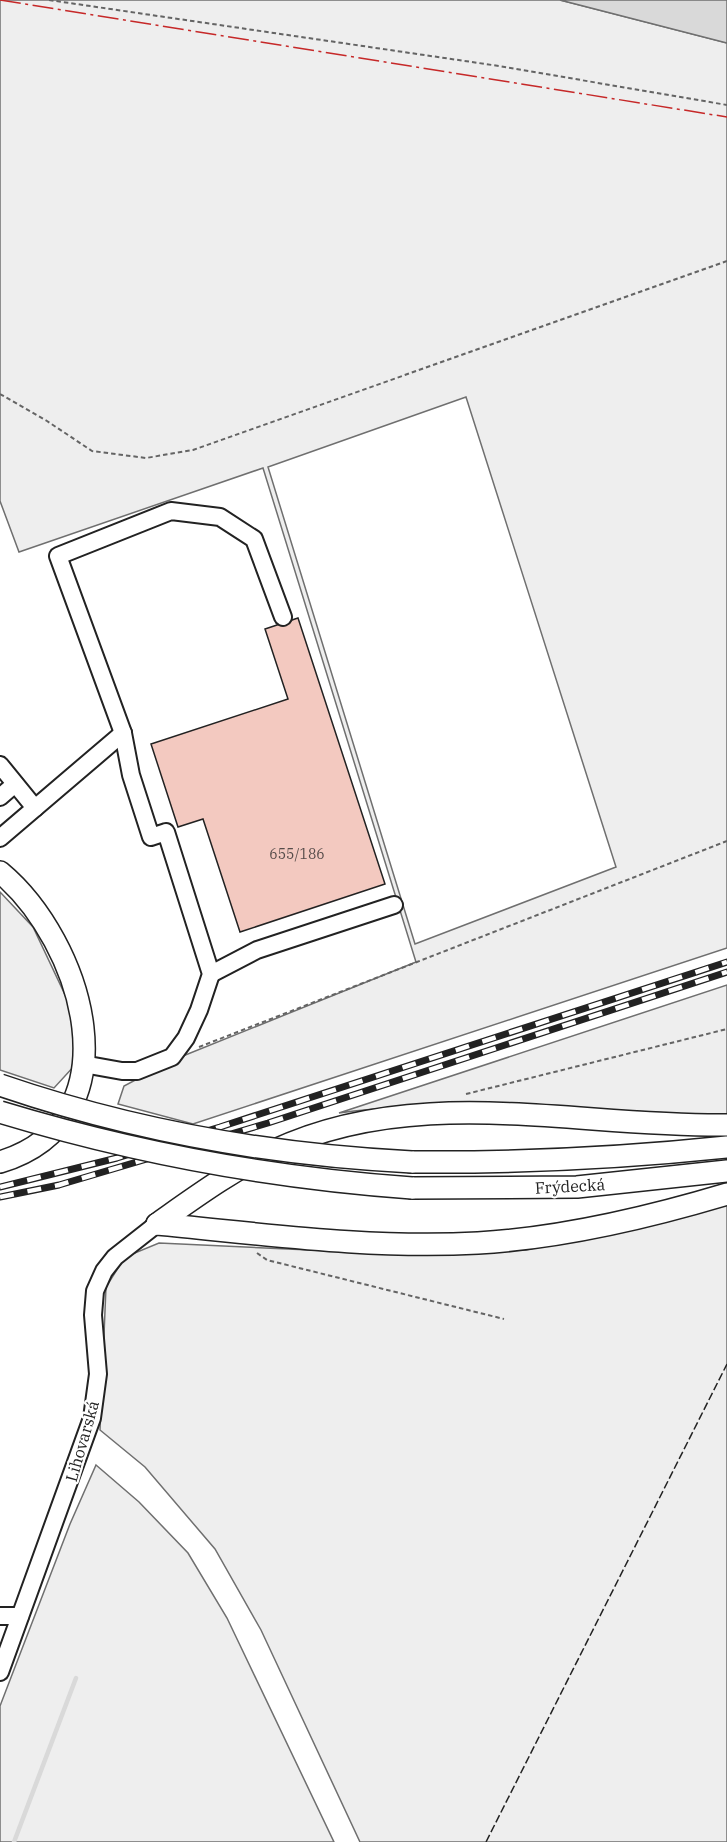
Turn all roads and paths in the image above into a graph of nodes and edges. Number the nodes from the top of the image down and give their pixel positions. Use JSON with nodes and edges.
{"nodes":[{"id":1,"x":49,"y":0,"type":"edge"},
{"id":2,"x":727,"y":105,"type":"edge"},
{"id":3,"x":727,"y":261,"type":"edge"},
{"id":4,"x":0,"y":394,"type":"edge"},
{"id":5,"x":283,"y":617,"type":"dead end"},
{"id":6,"x":123,"y":733,"type":"junction"},
{"id":7,"x":0,"y":765,"type":"edge"},
{"id":8,"x":15,"y":784,"type":"junction"},
{"id":9,"x":0,"y":796,"type":"edge"},
{"id":10,"x":35,"y":808,"type":"junction"},
{"id":11,"x":0,"y":838,"type":"edge"},
{"id":12,"x":727,"y":841,"type":"edge"},
{"id":13,"x":0,"y":872,"type":"edge"},
{"id":14,"x":394,"y":905,"type":"dead end"},
{"id":15,"x":211,"y":974,"type":"junction"},
{"id":16,"x":727,"y":1029,"type":"edge"},
{"id":17,"x":172,"y":1057,"type":"junction"},
{"id":18,"x":83,"y":1064,"type":"junction"},
{"id":19,"x":0,"y":1085,"type":"edge"},
{"id":20,"x":433,"y":1111,"type":"junction"},
{"id":21,"x":0,"y":1112,"type":"edge"},
{"id":22,"x":727,"y":1125,"type":"edge"},
{"id":23,"x":727,"y":1147,"type":"edge"},
{"id":24,"x":0,"y":1162,"type":"edge"},
{"id":25,"x":727,"y":1171,"type":"edge"},
{"id":26,"x":727,"y":1194,"type":"edge"},
{"id":27,"x":157,"y":1224,"type":"junction"},
{"id":28,"x":257,"y":1253,"type":"dead end"},
{"id":29,"x":504,"y":1319,"type":"dead end"},
{"id":30,"x":0,"y":1616,"type":"edge"},
{"id":31,"x":20,"y":1616,"type":"junction"},
{"id":32,"x":0,"y":1672,"type":"edge"}],
"edges":[{"from":1,"to":2,"type":"path"},
{"from":3,"to":4,"type":"path"},
{"from":5,"to":6,"type":"street"},
{"from":6,"to":10,"type":"street"},
{"from":6,"to":15,"type":"street"},
{"from":7,"to":8,"type":"street"},
{"from":8,"to":9,"type":"street"},
{"from":8,"to":10,"type":"street"},
{"from":10,"to":11,"type":"street"},
{"from":12,"to":17,"type":"path"},
{"from":13,"to":18,"type":"main road"},
{"from":14,"to":15,"type":"street"},
{"from":15,"to":17,"type":"street"},
{"from":16,"to":20,"type":"path"},
{"from":17,"to":18,"type":"street"},
{"from":18,"to":24,"type":"main road"},
{"from":19,"to":23,"type":"main road","name":"Frýdecká","bridge":true},
{"from":20,"to":22,"type":"main road"},
{"from":20,"to":27,"type":"main road"},
{"from":21,"to":25,"type":"main road","name":"Frýdecká","bridge":true},
{"from":26,"to":27,"type":"main road"},
{"from":27,"to":31,"type":"street","name":"Lihovarská"},
{"from":28,"to":29,"type":"path"},
{"from":30,"to":31,"type":"street"},
{"from":31,"to":32,"type":"street","name":"Lihovarská"}]}
